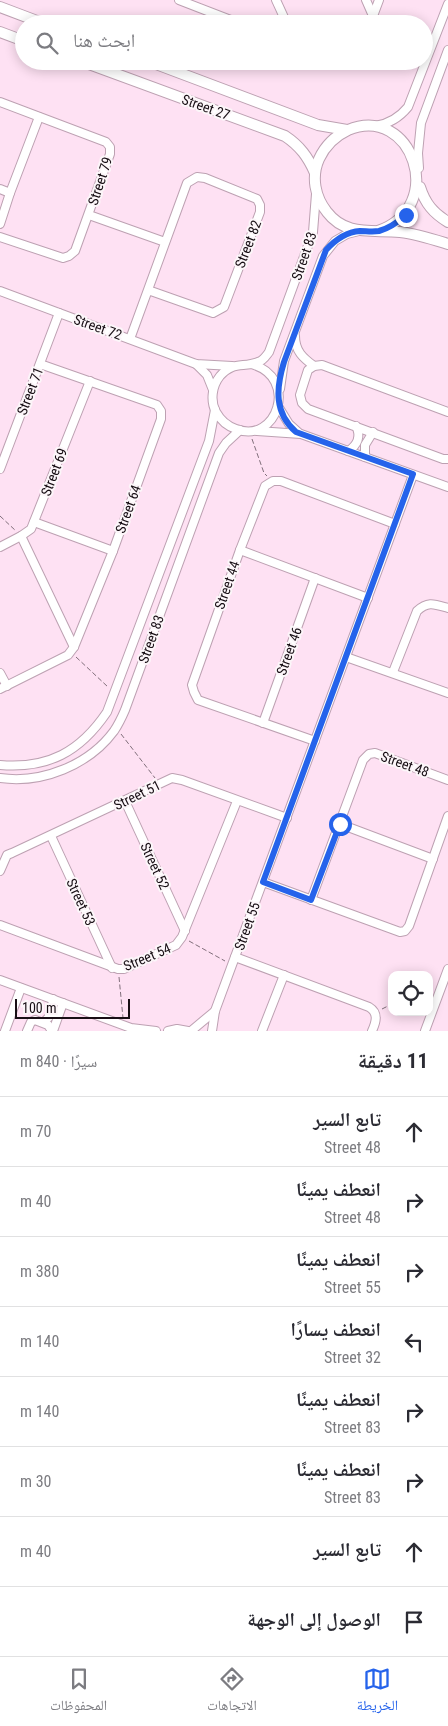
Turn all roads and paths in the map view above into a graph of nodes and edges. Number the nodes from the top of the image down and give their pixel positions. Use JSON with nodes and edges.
{"nodes":[{"id":1,"x":180,"y":0,"type":"edge"},
{"id":2,"x":276,"y":0,"type":"edge"},
{"id":3,"x":366,"y":0,"type":"edge"},
{"id":4,"x":379,"y":0,"type":"edge"},
{"id":5,"x":448,"y":4,"type":"edge"},
{"id":6,"x":0,"y":8,"type":"edge"},
{"id":7,"x":20,"y":15,"type":"edge"},
{"id":8,"x":218,"y":15,"type":"edge"},
{"id":9,"x":283,"y":15,"type":"edge"},
{"id":10,"x":370,"y":15,"type":"edge"},
{"id":11,"x":374,"y":15,"type":"edge"},
{"id":12,"x":0,"y":32,"type":"edge"},
{"id":13,"x":15,"y":37,"type":"edge"},
{"id":14,"x":433,"y":43,"type":"edge"},
{"id":15,"x":448,"y":50,"type":"edge"},
{"id":16,"x":105,"y":70,"type":"edge"},
{"id":17,"x":172,"y":70,"type":"edge"},
{"id":18,"x":422,"y":70,"type":"edge"},
{"id":19,"x":0,"y":102,"type":"edge"},
{"id":20,"x":39,"y":117,"type":"junction"},
{"id":21,"x":374,"y":127,"type":"junction"},
{"id":22,"x":348,"y":130,"type":"junction"},
{"id":23,"x":419,"y":168,"type":"junction"},
{"id":24,"x":315,"y":173,"type":"junction"},
{"id":25,"x":420,"y":186,"type":"junction"},
{"id":26,"x":0,"y":190,"type":"edge"},
{"id":27,"x":316,"y":192,"type":"junction"},
{"id":28,"x":10,"y":193,"type":"junction"},
{"id":29,"x":89,"y":215,"type":"junction"},
{"id":30,"x":448,"y":222,"type":"edge"},
{"id":31,"x":0,"y":224,"type":"edge"},
{"id":32,"x":359,"y":231,"type":"junction"},
{"id":33,"x":378,"y":231,"type":"junction"},
{"id":34,"x":0,"y":237,"type":"edge"},
{"id":35,"x":166,"y":242,"type":"junction"},
{"id":36,"x":448,"y":244,"type":"edge"},
{"id":37,"x":148,"y":290,"type":"junction"},
{"id":38,"x":0,"y":291,"type":"edge"},
{"id":39,"x":59,"y":313,"type":"junction"},
{"id":40,"x":296,"y":332,"type":"junction"},
{"id":41,"x":130,"y":339,"type":"junction"},
{"id":42,"x":40,"y":364,"type":"junction"},
{"id":43,"x":196,"y":364,"type":"junction"},
{"id":44,"x":251,"y":364,"type":"junction"},
{"id":45,"x":234,"y":366,"type":"junction"},
{"id":46,"x":314,"y":366,"type":"junction"},
{"id":47,"x":90,"y":381,"type":"junction"},
{"id":48,"x":213,"y":390,"type":"junction"},
{"id":49,"x":280,"y":394,"type":"junction"},
{"id":50,"x":278,"y":406,"type":"junction"},
{"id":51,"x":215,"y":410,"type":"junction"},
{"id":52,"x":448,"y":412,"type":"edge"},
{"id":53,"x":356,"y":426,"type":"junction"},
{"id":54,"x":240,"y":430,"type":"junction"},
{"id":55,"x":251,"y":431,"type":"junction"},
{"id":56,"x":373,"y":432,"type":"junction"},
{"id":57,"x":301,"y":434,"type":"junction"},
{"id":58,"x":348,"y":451,"type":"junction"},
{"id":59,"x":365,"y":457,"type":"junction"},
{"id":60,"x":448,"y":459,"type":"edge"},
{"id":61,"x":0,"y":469,"type":"edge"},
{"id":62,"x":413,"y":474,"type":"junction"},
{"id":63,"x":273,"y":481,"type":"junction"},
{"id":64,"x":448,"y":486,"type":"edge"},
{"id":65,"x":0,"y":516,"type":"edge"},
{"id":66,"x":34,"y":522,"type":"junction"},
{"id":67,"x":395,"y":524,"type":"junction"},
{"id":68,"x":21,"y":536,"type":"junction"},
{"id":69,"x":0,"y":547,"type":"edge"},
{"id":70,"x":113,"y":550,"type":"junction"},
{"id":71,"x":240,"y":550,"type":"junction"},
{"id":72,"x":314,"y":578,"type":"junction"},
{"id":73,"x":368,"y":598,"type":"junction"},
{"id":74,"x":448,"y":608,"type":"edge"},
{"id":75,"x":73,"y":649,"type":"junction"},
{"id":76,"x":346,"y":657,"type":"junction"},
{"id":77,"x":393,"y":672,"type":"junction"},
{"id":78,"x":0,"y":673,"type":"edge"},
{"id":79,"x":3,"y":688,"type":"edge"},
{"id":80,"x":448,"y":692,"type":"edge"},
{"id":81,"x":114,"y":693,"type":"junction"},
{"id":82,"x":263,"y":724,"type":"junction"},
{"id":83,"x":116,"y":727,"type":"junction"},
{"id":84,"x":315,"y":741,"type":"junction"},
{"id":85,"x":0,"y":765,"type":"edge"},
{"id":86,"x":0,"y":778,"type":"edge"},
{"id":87,"x":448,"y":780,"type":"edge"},
{"id":88,"x":160,"y":784,"type":"junction"},
{"id":89,"x":125,"y":801,"type":"junction"},
{"id":90,"x":237,"y":801,"type":"junction"},
{"id":91,"x":448,"y":816,"type":"edge"},
{"id":92,"x":286,"y":818,"type":"junction"},
{"id":93,"x":340,"y":824,"type":"junction"},
{"id":94,"x":51,"y":836,"type":"junction"},
{"id":95,"x":433,"y":859,"type":"junction"},
{"id":96,"x":0,"y":871,"type":"edge"},
{"id":97,"x":263,"y":882,"type":"junction"},
{"id":98,"x":311,"y":900,"type":"junction"},
{"id":99,"x":0,"y":925,"type":"edge"},
{"id":100,"x":183,"y":934,"type":"junction"},
{"id":101,"x":234,"y":961,"type":"junction"},
{"id":102,"x":115,"y":969,"type":"junction"},
{"id":103,"x":448,"y":969,"type":"edge"},
{"id":104,"x":284,"y":975,"type":"junction"},
{"id":105,"x":446,"y":978,"type":"edge"},
{"id":106,"x":0,"y":980,"type":"edge"},
{"id":107,"x":21,"y":988,"type":"junction"},
{"id":108,"x":53,"y":999,"type":"junction"},
{"id":109,"x":63,"y":1003,"type":"junction"},
{"id":110,"x":388,"y":1006,"type":"edge"},
{"id":111,"x":215,"y":1011,"type":"junction"},
{"id":112,"x":376,"y":1014,"type":"junction"},
{"id":113,"x":44,"y":1022,"type":"junction"},
{"id":114,"x":130,"y":1028,"type":"edge"},
{"id":115,"x":4,"y":1031,"type":"edge"},
{"id":116,"x":27,"y":1031,"type":"edge"},
{"id":117,"x":53,"y":1031,"type":"edge"},
{"id":118,"x":156,"y":1031,"type":"edge"},
{"id":119,"x":168,"y":1031,"type":"edge"},
{"id":120,"x":189,"y":1031,"type":"edge"},
{"id":121,"x":212,"y":1031,"type":"edge"},
{"id":122,"x":262,"y":1031,"type":"edge"},
{"id":123,"x":372,"y":1031,"type":"edge"},
{"id":124,"x":425,"y":1031,"type":"edge"}],
"edges":[{"from":1,"to":8,"type":"street"},
{"from":2,"to":9,"type":"street"},
{"from":3,"to":10,"type":"street"},
{"from":4,"to":11,"type":"street"},
{"from":5,"to":14,"type":"street"},
{"from":6,"to":7,"type":"main road"},
{"from":12,"to":13,"type":"main road"},
{"from":15,"to":23,"type":"street"},
{"from":16,"to":24,"type":"main road","name":"Street 27"},
{"from":17,"to":22,"type":"main road","name":"Street 27"},
{"from":18,"to":21,"type":"street"},
{"from":19,"to":20,"type":"street","name":"Street 79"},
{"from":20,"to":28,"type":"street"},
{"from":20,"to":29,"type":"street","name":"Street 79"},
{"from":21,"to":22,"type":"main road"},
{"from":21,"to":23,"type":"main road"},
{"from":22,"to":24,"type":"main road"},
{"from":23,"to":25,"type":"main road"},
{"from":24,"to":27,"type":"main road"},
{"from":25,"to":30,"type":"main road"},
{"from":25,"to":33,"type":"main road"},
{"from":26,"to":28,"type":"street"},
{"from":27,"to":32,"type":"main road"},
{"from":27,"to":44,"type":"street","name":"Street 83"},
{"from":28,"to":31,"type":"street"},
{"from":29,"to":34,"type":"street","name":"Street 79"},
{"from":29,"to":35,"type":"street"},
{"from":32,"to":33,"type":"main road"},
{"from":32,"to":40,"type":"street","name":"Street 83"},
{"from":33,"to":36,"type":"main road"},
{"from":35,"to":37,"type":"street","name":"Street 82"},
{"from":35,"to":37,"type":"street","name":"Street 82"},
{"from":37,"to":41,"type":"street","name":"Street 82"},
{"from":38,"to":39,"type":"street","name":"Street 72"},
{"from":39,"to":41,"type":"street","name":"Street 72"},
{"from":39,"to":42,"type":"street","name":"Street 71"},
{"from":40,"to":46,"type":"street"},
{"from":40,"to":49,"type":"street","name":"Street 83"},
{"from":41,"to":43,"type":"street","name":"Street 72"},
{"from":42,"to":47,"type":"street","name":"Street 64"},
{"from":42,"to":61,"type":"street","name":"Street 71"},
{"from":43,"to":45,"type":"street","name":"Street 72"},
{"from":43,"to":48,"type":"street"},
{"from":44,"to":45,"type":"street"},
{"from":44,"to":49,"type":"street"},
{"from":45,"to":48,"type":"street"},
{"from":46,"to":52,"type":"street"},
{"from":46,"to":53,"type":"street"},
{"from":47,"to":66,"type":"street","name":"Street 69"},
{"from":47,"to":70,"type":"street","name":"Street 64"},
{"from":48,"to":51,"type":"street"},
{"from":49,"to":50,"type":"street"},
{"from":50,"to":55,"type":"street"},
{"from":50,"to":57,"type":"street"},
{"from":51,"to":54,"type":"street"},
{"from":51,"to":81,"type":"street","name":"Street 83"},
{"from":53,"to":56,"type":"street"},
{"from":53,"to":58,"type":"street"},
{"from":54,"to":55,"type":"street"},
{"from":54,"to":83,"type":"street","name":"Street 83"},
{"from":55,"to":57,"type":"street"},
{"from":55,"to":63,"type":"path"},
{"from":56,"to":59,"type":"street"},
{"from":56,"to":60,"type":"street"},
{"from":57,"to":58,"type":"street"},
{"from":58,"to":59,"type":"street"},
{"from":59,"to":62,"type":"street"},
{"from":62,"to":64,"type":"street"},
{"from":62,"to":67,"type":"street","name":"Street 55"},
{"from":63,"to":67,"type":"street"},
{"from":63,"to":71,"type":"street","name":"Street 44"},
{"from":65,"to":68,"type":"path"},
{"from":66,"to":68,"type":"street","name":"Street 69"},
{"from":66,"to":70,"type":"street"},
{"from":67,"to":73,"type":"street","name":"Street 55"},
{"from":68,"to":69,"type":"street","name":"Street 69"},
{"from":68,"to":75,"type":"street"},
{"from":70,"to":75,"type":"street","name":"Street 64"},
{"from":71,"to":72,"type":"street"},
{"from":71,"to":82,"type":"street","name":"Street 44"},
{"from":72,"to":73,"type":"street"},
{"from":72,"to":82,"type":"street","name":"Street 46"},
{"from":73,"to":76,"type":"street","name":"Street 55"},
{"from":74,"to":77,"type":"street"},
{"from":75,"to":79,"type":"street"},
{"from":75,"to":81,"type":"path"},
{"from":76,"to":77,"type":"street"},
{"from":76,"to":84,"type":"street","name":"Street 55"},
{"from":77,"to":80,"type":"street"},
{"from":78,"to":79,"type":"street"},
{"from":81,"to":85,"type":"street","name":"Street 83"},
{"from":82,"to":84,"type":"street","name":"Street 44"},
{"from":83,"to":86,"type":"street","name":"Street 83"},
{"from":83,"to":88,"type":"path"},
{"from":84,"to":92,"type":"street","name":"Street 55"},
{"from":87,"to":93,"type":"street","name":"Street 48"},
{"from":88,"to":89,"type":"street","name":"Street 51"},
{"from":88,"to":90,"type":"street","name":"Street 51"},
{"from":89,"to":94,"type":"street","name":"Street 51"},
{"from":89,"to":100,"type":"street","name":"Street 52"},
{"from":90,"to":92,"type":"street","name":"Street 51"},
{"from":90,"to":100,"type":"street","name":"Street 54"},
{"from":91,"to":95,"type":"street"},
{"from":92,"to":97,"type":"street","name":"Street 55"},
{"from":93,"to":95,"type":"street"},
{"from":93,"to":98,"type":"street","name":"Street 48"},
{"from":94,"to":96,"type":"street","name":"Street 51"},
{"from":94,"to":102,"type":"street","name":"Street 53"},
{"from":95,"to":98,"type":"street"},
{"from":97,"to":98,"type":"street"},
{"from":97,"to":101,"type":"street","name":"Street 55"},
{"from":99,"to":102,"type":"street","name":"Street 54"},
{"from":100,"to":101,"type":"path"},
{"from":100,"to":102,"type":"street","name":"Street 54"},
{"from":101,"to":104,"type":"street"},
{"from":101,"to":111,"type":"street","name":"Street 55"},
{"from":102,"to":114,"type":"path"},
{"from":103,"to":105,"type":"street"},
{"from":104,"to":112,"type":"street"},
{"from":104,"to":122,"type":"street"},
{"from":105,"to":124,"type":"street"},
{"from":106,"to":107,"type":"street"},
{"from":107,"to":108,"type":"street"},
{"from":107,"to":115,"type":"street"},
{"from":108,"to":109,"type":"street"},
{"from":108,"to":113,"type":"street"},
{"from":109,"to":114,"type":"street"},
{"from":109,"to":117,"type":"street"},
{"from":110,"to":112,"type":"path"},
{"from":111,"to":120,"type":"street","name":"Street 55"},
{"from":111,"to":121,"type":"street","name":"Street 55"},
{"from":112,"to":123,"type":"street"},
{"from":113,"to":116,"type":"street"},
{"from":113,"to":117,"type":"street"},
{"from":114,"to":118,"type":"street"},
{"from":119,"to":120,"type":"street"}]}
